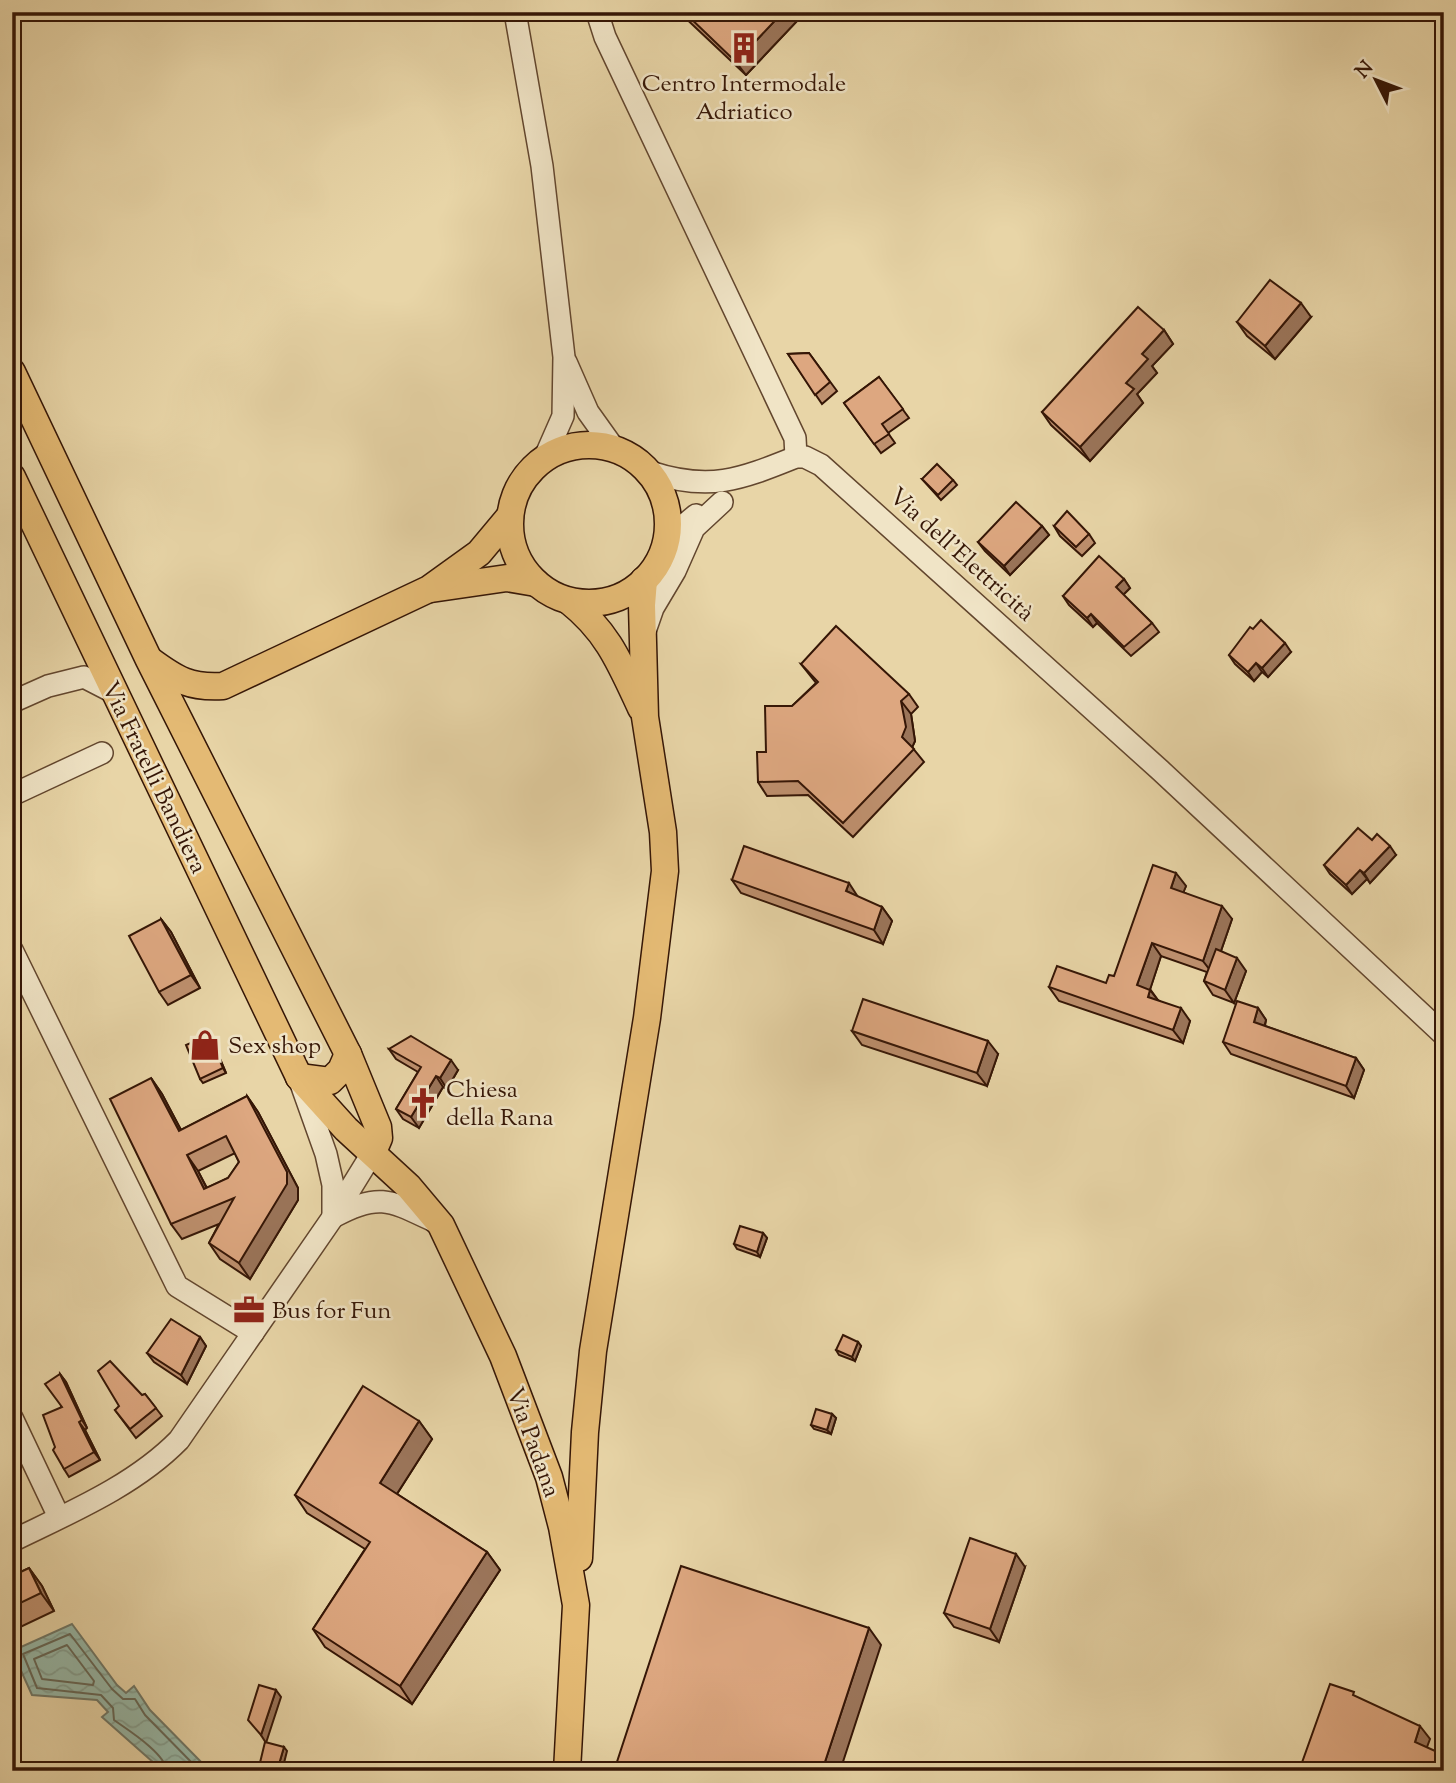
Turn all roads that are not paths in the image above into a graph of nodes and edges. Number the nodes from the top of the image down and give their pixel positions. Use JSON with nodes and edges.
{"nodes":[{"id":1,"x":515,"y":12,"type":"edge"},
{"id":2,"x":597,"y":12,"type":"edge"},
{"id":3,"x":564,"y":357,"type":"junction"},
{"id":4,"x":12,"y":372,"type":"edge"},
{"id":5,"x":613,"y":447,"type":"junction"},
{"id":6,"x":545,"y":457,"type":"junction"},
{"id":7,"x":796,"y":457,"type":"junction"},
{"id":8,"x":650,"y":472,"type":"junction"},
{"id":9,"x":12,"y":477,"type":"edge"},
{"id":10,"x":744,"y":479,"type":"junction"},
{"id":11,"x":722,"y":502,"type":"junction"},
{"id":12,"x":510,"y":516,"type":"junction"},
{"id":13,"x":666,"y":540,"type":"junction"},
{"id":14,"x":644,"y":580,"type":"junction"},
{"id":15,"x":536,"y":583,"type":"junction"},
{"id":16,"x":429,"y":589,"type":"junction"},
{"id":17,"x":569,"y":601,"type":"junction"},
{"id":18,"x":644,"y":636,"type":"junction"},
{"id":19,"x":149,"y":660,"type":"junction"},
{"id":20,"x":223,"y":685,"type":"junction"},
{"id":21,"x":115,"y":693,"type":"junction"},
{"id":22,"x":12,"y":702,"type":"edge"},
{"id":23,"x":645,"y":718,"type":"junction"},
{"id":24,"x":184,"y":729,"type":"junction"},
{"id":25,"x":102,"y":753,"type":"dead end"},
{"id":26,"x":12,"y":795,"type":"edge"},
{"id":27,"x":12,"y":950,"type":"edge"},
{"id":28,"x":1444,"y":1035,"type":"edge"},
{"id":29,"x":348,"y":1054,"type":"junction"},
{"id":30,"x":299,"y":1077,"type":"junction"},
{"id":31,"x":373,"y":1152,"type":"junction"},
{"id":32,"x":333,"y":1217,"type":"junction"},
{"id":33,"x":440,"y":1225,"type":"junction"},
{"id":34,"x":253,"y":1332,"type":"junction"},
{"id":35,"x":12,"y":1418,"type":"edge"},
{"id":36,"x":60,"y":1517,"type":"junction"},
{"id":37,"x":12,"y":1541,"type":"edge"},
{"id":38,"x":576,"y":1605,"type":"junction"},
{"id":39,"x":567,"y":1771,"type":"edge"}],
"edges":[{"from":1,"to":3,"type":"street"},
{"from":2,"to":7,"type":"street"},
{"from":3,"to":5,"type":"street"},
{"from":3,"to":6,"type":"street"},
{"from":4,"to":19,"type":"main road","name":"Via Fratelli Bandiera"},
{"from":5,"to":6,"type":"main road"},
{"from":5,"to":8,"type":"main road"},
{"from":6,"to":12,"type":"main road"},
{"from":7,"to":10,"type":"street"},
{"from":7,"to":28,"type":"street","name":"Via dell'Elettricità"},
{"from":8,"to":10,"type":"street"},
{"from":8,"to":13,"type":"main road"},
{"from":9,"to":21,"type":"main road","name":"Via Fratelli Bandiera"},
{"from":10,"to":11,"type":"street"},
{"from":11,"to":13,"type":"street"},
{"from":11,"to":18,"type":"street"},
{"from":12,"to":15,"type":"main road"},
{"from":12,"to":16,"type":"main road"},
{"from":13,"to":14,"type":"main road"},
{"from":14,"to":17,"type":"main road"},
{"from":14,"to":18,"type":"main road"},
{"from":15,"to":16,"type":"main road"},
{"from":15,"to":17,"type":"main road"},
{"from":16,"to":20,"type":"main road"},
{"from":17,"to":23,"type":"main road"},
{"from":18,"to":23,"type":"main road"},
{"from":19,"to":20,"type":"main road"},
{"from":19,"to":24,"type":"main road","name":"Via Fratelli Bandiera"},
{"from":20,"to":24,"type":"main road","name":"Via Fratelli Bandiera"},
{"from":21,"to":22,"type":"street"},
{"from":21,"to":30,"type":"main road","name":"Via Fratelli Bandiera"},
{"from":23,"to":38,"type":"main road"},
{"from":24,"to":29,"type":"main road","name":"Via Fratelli Bandiera"},
{"from":25,"to":26,"type":"street"},
{"from":27,"to":34,"type":"street"},
{"from":29,"to":30,"type":"main road"},
{"from":29,"to":31,"type":"main road","name":"Via Fratelli Bandiera"},
{"from":30,"to":31,"type":"main road","name":"Via Fratelli Bandiera"},
{"from":30,"to":32,"type":"street","name":"Via Fratelli Bandiera"},
{"from":31,"to":32,"type":"street","name":"Via Fratelli Bandiera"},
{"from":31,"to":33,"type":"main road","name":"Via Padana"},
{"from":32,"to":33,"type":"street"},
{"from":32,"to":34,"type":"street"},
{"from":33,"to":38,"type":"main road","name":"Via Padana"},
{"from":34,"to":36,"type":"street"},
{"from":35,"to":36,"type":"street"},
{"from":36,"to":37,"type":"street"},
{"from":38,"to":39,"type":"main road","name":"Via Padana"}]}
